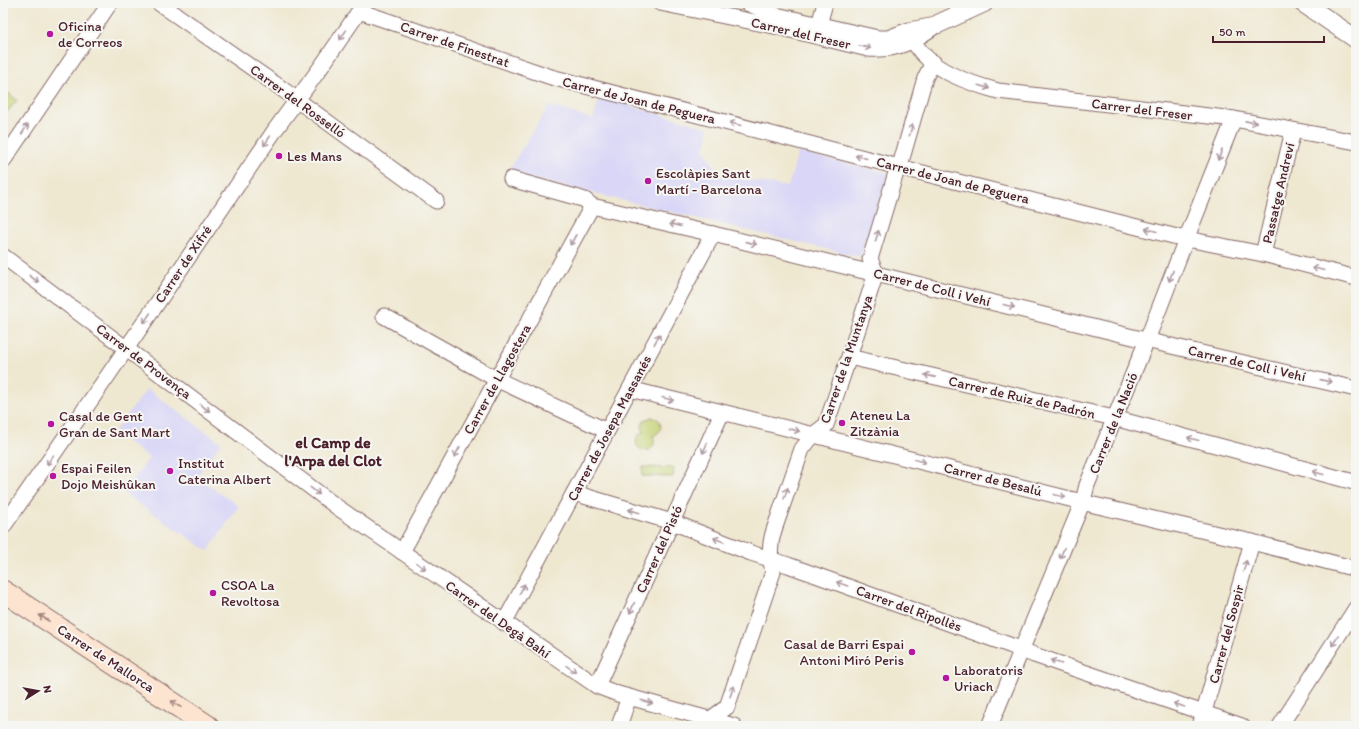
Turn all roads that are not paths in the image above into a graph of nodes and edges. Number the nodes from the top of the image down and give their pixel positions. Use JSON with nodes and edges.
{"nodes":[{"id":1,"x":110,"y":3,"type":"edge"},
{"id":2,"x":159,"y":3,"type":"edge"},
{"id":3,"x":660,"y":3,"type":"edge"},
{"id":4,"x":747,"y":3,"type":"edge"},
{"id":5,"x":825,"y":3,"type":"edge"},
{"id":6,"x":984,"y":3,"type":"edge"},
{"id":7,"x":1303,"y":3,"type":"edge"},
{"id":8,"x":689,"y":6,"type":"edge"},
{"id":9,"x":362,"y":7,"type":"edge"},
{"id":10,"x":938,"y":24,"type":"junction"},
{"id":11,"x":819,"y":25,"type":"junction"},
{"id":12,"x":1356,"y":39,"type":"edge"},
{"id":13,"x":913,"y":41,"type":"junction"},
{"id":14,"x":933,"y":62,"type":"junction"},
{"id":15,"x":551,"y":77,"type":"joint"},
{"id":16,"x":297,"y":100,"type":"junction"},
{"id":17,"x":1234,"y":119,"type":"junction"},
{"id":18,"x":1293,"y":131,"type":"junction"},
{"id":19,"x":1356,"y":142,"type":"edge"},
{"id":20,"x":3,"y":161,"type":"edge"},
{"id":21,"x":898,"y":166,"type":"junction"},
{"id":22,"x":510,"y":179,"type":"dead end"},
{"id":23,"x":436,"y":201,"type":"dead end"},
{"id":24,"x":592,"y":206,"type":"junction"},
{"id":25,"x":713,"y":234,"type":"junction"},
{"id":26,"x":1187,"y":238,"type":"junction"},
{"id":27,"x":1263,"y":254,"type":"junction"},
{"id":28,"x":3,"y":256,"type":"edge"},
{"id":29,"x":876,"y":273,"type":"junction"},
{"id":30,"x":1356,"y":278,"type":"edge"},
{"id":31,"x":384,"y":316,"type":"dead end"},
{"id":32,"x":1147,"y":340,"type":"junction"},
{"id":33,"x":126,"y":348,"type":"junction"},
{"id":34,"x":849,"y":357,"type":"junction"},
{"id":35,"x":496,"y":379,"type":"junction"},
{"id":36,"x":630,"y":389,"type":"junction"},
{"id":37,"x":1356,"y":389,"type":"edge"},
{"id":38,"x":721,"y":412,"type":"junction"},
{"id":39,"x":1114,"y":418,"type":"junction"},
{"id":40,"x":607,"y":431,"type":"junction"},
{"id":41,"x":813,"y":435,"type":"junction"},
{"id":42,"x":284,"y":467,"type":"joint"},
{"id":43,"x":1356,"y":482,"type":"edge"},
{"id":44,"x":574,"y":493,"type":"junction"},
{"id":45,"x":1083,"y":501,"type":"junction"},
{"id":46,"x":672,"y":522,"type":"junction"},
{"id":47,"x":3,"y":527,"type":"edge"},
{"id":48,"x":1252,"y":542,"type":"junction"},
{"id":49,"x":402,"y":552,"type":"junction"},
{"id":50,"x":770,"y":559,"type":"junction"},
{"id":51,"x":1356,"y":569,"type":"edge"},
{"id":52,"x":3,"y":591,"type":"edge"},
{"id":53,"x":1356,"y":608,"type":"edge"},
{"id":54,"x":504,"y":623,"type":"junction"},
{"id":55,"x":1022,"y":649,"type":"junction"},
{"id":56,"x":597,"y":686,"type":"junction"},
{"id":57,"x":630,"y":697,"type":"junction"},
{"id":58,"x":1202,"y":720,"type":"edge"},
{"id":59,"x":708,"y":723,"type":"edge"},
{"id":60,"x":208,"y":726,"type":"edge"},
{"id":61,"x":619,"y":726,"type":"edge"},
{"id":62,"x":734,"y":726,"type":"edge"},
{"id":63,"x":990,"y":726,"type":"edge"},
{"id":64,"x":1242,"y":726,"type":"edge"},
{"id":65,"x":1280,"y":726,"type":"edge"}],
"edges":[{"from":20,"to":1,"type":"street","one_way":true},
{"from":2,"to":16,"type":"street","name":"Carrer del Rosselló"},
{"from":3,"to":8,"type":"street","name":"Carrer del Freser"},
{"from":4,"to":11,"type":"street"},
{"from":5,"to":11,"type":"street"},
{"from":6,"to":10,"type":"street"},
{"from":7,"to":12,"type":"street"},
{"from":8,"to":13,"type":"street","name":"Carrer del Freser","one_way":true},
{"from":9,"to":15,"type":"street","name":"Carrer de Finestrat"},
{"from":9,"to":16,"type":"street","name":"Carrer de Xifré","one_way":true},
{"from":10,"to":11,"type":"street"},
{"from":10,"to":13,"type":"street"},
{"from":13,"to":14,"type":"street","name":"Carrer del Freser"},
{"from":14,"to":17,"type":"street","name":"Carrer del Freser","one_way":true},
{"from":21,"to":14,"type":"street","one_way":true},
{"from":21,"to":15,"type":"street","name":"Carrer de Joan de Peguera","one_way":true},
{"from":16,"to":23,"type":"street","name":"Carrer del Rosselló"},
{"from":16,"to":33,"type":"street","name":"Carrer de Xifré","one_way":true},
{"from":17,"to":18,"type":"street","name":"Carrer del Freser","one_way":true},
{"from":17,"to":26,"type":"street","name":"Carrer de la Nació","one_way":true},
{"from":18,"to":19,"type":"street","name":"Carrer del Freser"},
{"from":18,"to":27,"type":"street","name":"Passatge Andreví"},
{"from":26,"to":21,"type":"street","name":"Carrer de Joan de Peguera","one_way":true},
{"from":29,"to":21,"type":"street","one_way":true},
{"from":22,"to":24,"type":"street","name":"Carrer de Coll i Vehí"},
{"from":25,"to":24,"type":"street","name":"Carrer de Coll i Vehí","one_way":true},
{"from":24,"to":35,"type":"street","name":"Carrer de Llagostera","one_way":true},
{"from":25,"to":29,"type":"street","name":"Carrer de Coll i Vehí","one_way":true},
{"from":36,"to":25,"type":"street","name":"Carrer de Josepa Massanés","one_way":true},
{"from":26,"to":27,"type":"street","name":"Carrer de Joan de Peguera"},
{"from":26,"to":32,"type":"street","name":"Carrer de la Nació","one_way":true},
{"from":30,"to":27,"type":"street","name":"Carrer de Joan de Peguera","one_way":true},
{"from":28,"to":33,"type":"street","name":"Carrer de Provença","one_way":true},
{"from":29,"to":32,"type":"street","name":"Carrer de Coll i Vehí","one_way":true},
{"from":29,"to":34,"type":"street","name":"Carrer de la Muntanya"},
{"from":31,"to":35,"type":"street"},
{"from":32,"to":37,"type":"street","name":"Carrer de Coll i Vehí","one_way":true},
{"from":32,"to":39,"type":"street","name":"Carrer de la Nació"},
{"from":33,"to":42,"type":"street","name":"Carrer de Provença","one_way":true},
{"from":33,"to":47,"type":"street","name":"Carrer de Xifré","one_way":true},
{"from":39,"to":34,"type":"street","name":"Carrer de Ruiz de Padrón","one_way":true},
{"from":34,"to":41,"type":"street","name":"Carrer de la Muntanya"},
{"from":35,"to":40,"type":"street"},
{"from":35,"to":49,"type":"street","name":"Carrer de Llagostera","one_way":true},
{"from":36,"to":38,"type":"street","name":"Carrer de Besalú","one_way":true},
{"from":36,"to":40,"type":"street","name":"Carrer de Josepa Massanés"},
{"from":38,"to":41,"type":"street","name":"Carrer de Besalú","one_way":true},
{"from":38,"to":46,"type":"street","name":"Carrer del Pistó","one_way":true},
{"from":43,"to":39,"type":"street","name":"Carrer de Ruiz de Padrón","one_way":true},
{"from":39,"to":45,"type":"street","name":"Carrer de la Nació"},
{"from":40,"to":44,"type":"street","name":"Carrer de Josepa Massanés"},
{"from":41,"to":45,"type":"street","name":"Carrer de Besalú","one_way":true},
{"from":50,"to":41,"type":"street","name":"Carrer de la Muntanya","one_way":true},
{"from":42,"to":49,"type":"street","name":"Carrer del Degà Bahí","one_way":true},
{"from":46,"to":44,"type":"street","name":"Carrer del Ripollès","one_way":true},
{"from":54,"to":44,"type":"street","name":"Carrer de Josepa Massanés","one_way":true},
{"from":45,"to":48,"type":"street","name":"Carrer de Besalú"},
{"from":45,"to":55,"type":"street","name":"Carrer de la Nació","one_way":true},
{"from":50,"to":46,"type":"street","name":"Carrer del Ripollès","one_way":true},
{"from":46,"to":56,"type":"street","name":"Carrer del Pistó","one_way":true},
{"from":48,"to":51,"type":"street","name":"Carrer de Besalú"},
{"from":58,"to":48,"type":"street","name":"Carrer del Sospir","one_way":true},
{"from":49,"to":54,"type":"street","name":"Carrer del Degà Bahí","one_way":true},
{"from":55,"to":50,"type":"street","name":"Carrer del Ripollès","one_way":true},
{"from":59,"to":50,"type":"street","name":"Carrer de la Muntanya","one_way":true},
{"from":60,"to":52,"type":"main road","name":"Carrer de Mallorca","one_way":true},
{"from":53,"to":65,"type":"street","one_way":true},
{"from":54,"to":56,"type":"street","name":"Carrer del Degà Bahí","one_way":true},
{"from":58,"to":55,"type":"street","name":"Carrer del Ripollès","one_way":true},
{"from":55,"to":63,"type":"street","name":"Carrer de la Nació"},
{"from":56,"to":57,"type":"street","name":"Carrer del Degà Bahí"},
{"from":57,"to":59,"type":"street","name":"Carrer del Degà Bahí","one_way":true},
{"from":57,"to":61,"type":"street"},
{"from":58,"to":64,"type":"street","name":"Carrer del Ripollès"},
{"from":59,"to":62,"type":"street","name":"Carrer del Degà Bahí"}]}
